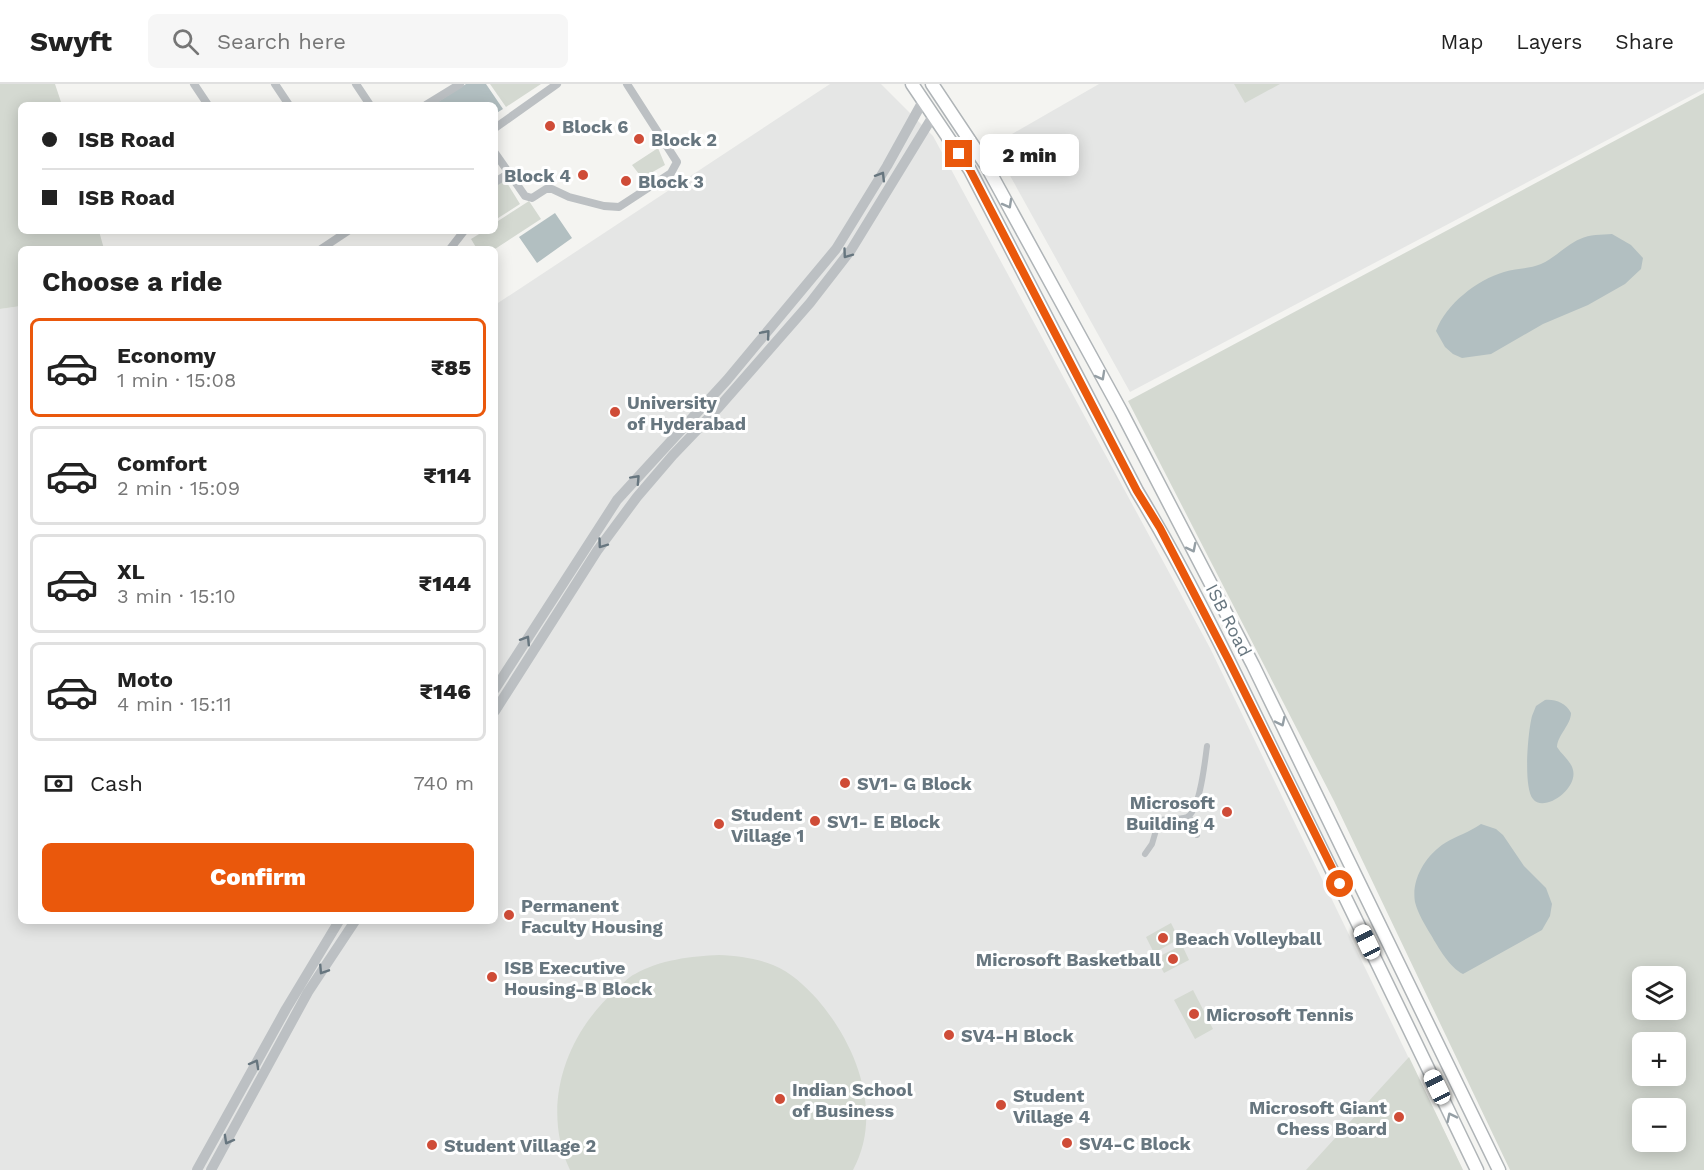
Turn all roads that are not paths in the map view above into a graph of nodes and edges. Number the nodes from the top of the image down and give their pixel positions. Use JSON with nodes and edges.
{"nodes":[{"id":1,"x":194,"y":84,"type":"edge"},
{"id":2,"x":275,"y":84,"type":"edge"},
{"id":3,"x":356,"y":84,"type":"edge"},
{"id":4,"x":459,"y":84,"type":"edge"},
{"id":5,"x":557,"y":84,"type":"edge"},
{"id":6,"x":627,"y":84,"type":"edge"},
{"id":7,"x":912,"y":84,"type":"edge"},
{"id":8,"x":932,"y":84,"type":"edge"},
{"id":9,"x":923,"y":101,"type":"junction"},
{"id":10,"x":206,"y":102,"type":"edge"},
{"id":11,"x":287,"y":102,"type":"edge"},
{"id":12,"x":368,"y":102,"type":"edge"},
{"id":13,"x":431,"y":102,"type":"edge"},
{"id":14,"x":933,"y":116,"type":"junction"},
{"id":15,"x":498,"y":126,"type":"edge"},
{"id":16,"x":498,"y":158,"type":"edge"},
{"id":17,"x":508,"y":174,"type":"junction"},
{"id":18,"x":498,"y":180,"type":"edge"},
{"id":19,"x":344,"y":234,"type":"edge"},
{"id":20,"x":462,"y":234,"type":"edge"},
{"id":21,"x":326,"y":246,"type":"edge"},
{"id":22,"x":452,"y":246,"type":"edge"},
{"id":23,"x":498,"y":684,"type":"edge"},
{"id":24,"x":498,"y":706,"type":"edge"},
{"id":25,"x":1207,"y":746,"type":"dead end"},
{"id":26,"x":1189,"y":816,"type":"junction"},
{"id":27,"x":1197,"y":835,"type":"dead end"},
{"id":28,"x":1145,"y":854,"type":"dead end"},
{"id":29,"x":337,"y":924,"type":"edge"},
{"id":30,"x":353,"y":924,"type":"edge"},
{"id":31,"x":197,"y":1170,"type":"edge"},
{"id":32,"x":211,"y":1170,"type":"edge"},
{"id":33,"x":1477,"y":1170,"type":"edge"},
{"id":34,"x":1499,"y":1170,"type":"edge"}],
"edges":[{"from":1,"to":10,"type":"street"},
{"from":2,"to":11,"type":"street"},
{"from":3,"to":12,"type":"street"},
{"from":4,"to":13,"type":"street"},
{"from":5,"to":15,"type":"street"},
{"from":6,"to":17,"type":"street"},
{"from":7,"to":9,"type":"main road","name":"ISB Road"},
{"from":8,"to":34,"type":"main road","name":"ISB Road","one_way":true},
{"from":9,"to":14,"type":"main road","name":"ISB Road"},
{"from":23,"to":9,"type":"street","one_way":true},
{"from":14,"to":24,"type":"street","one_way":true},
{"from":33,"to":14,"type":"main road","name":"ISB Road","one_way":true},
{"from":16,"to":17,"type":"street"},
{"from":17,"to":18,"type":"street"},
{"from":19,"to":21,"type":"street"},
{"from":20,"to":22,"type":"street"},
{"from":25,"to":26,"type":"street"},
{"from":26,"to":27,"type":"street"},
{"from":26,"to":28,"type":"street"},
{"from":31,"to":29,"type":"street","one_way":true},
{"from":30,"to":32,"type":"street","one_way":true}]}
